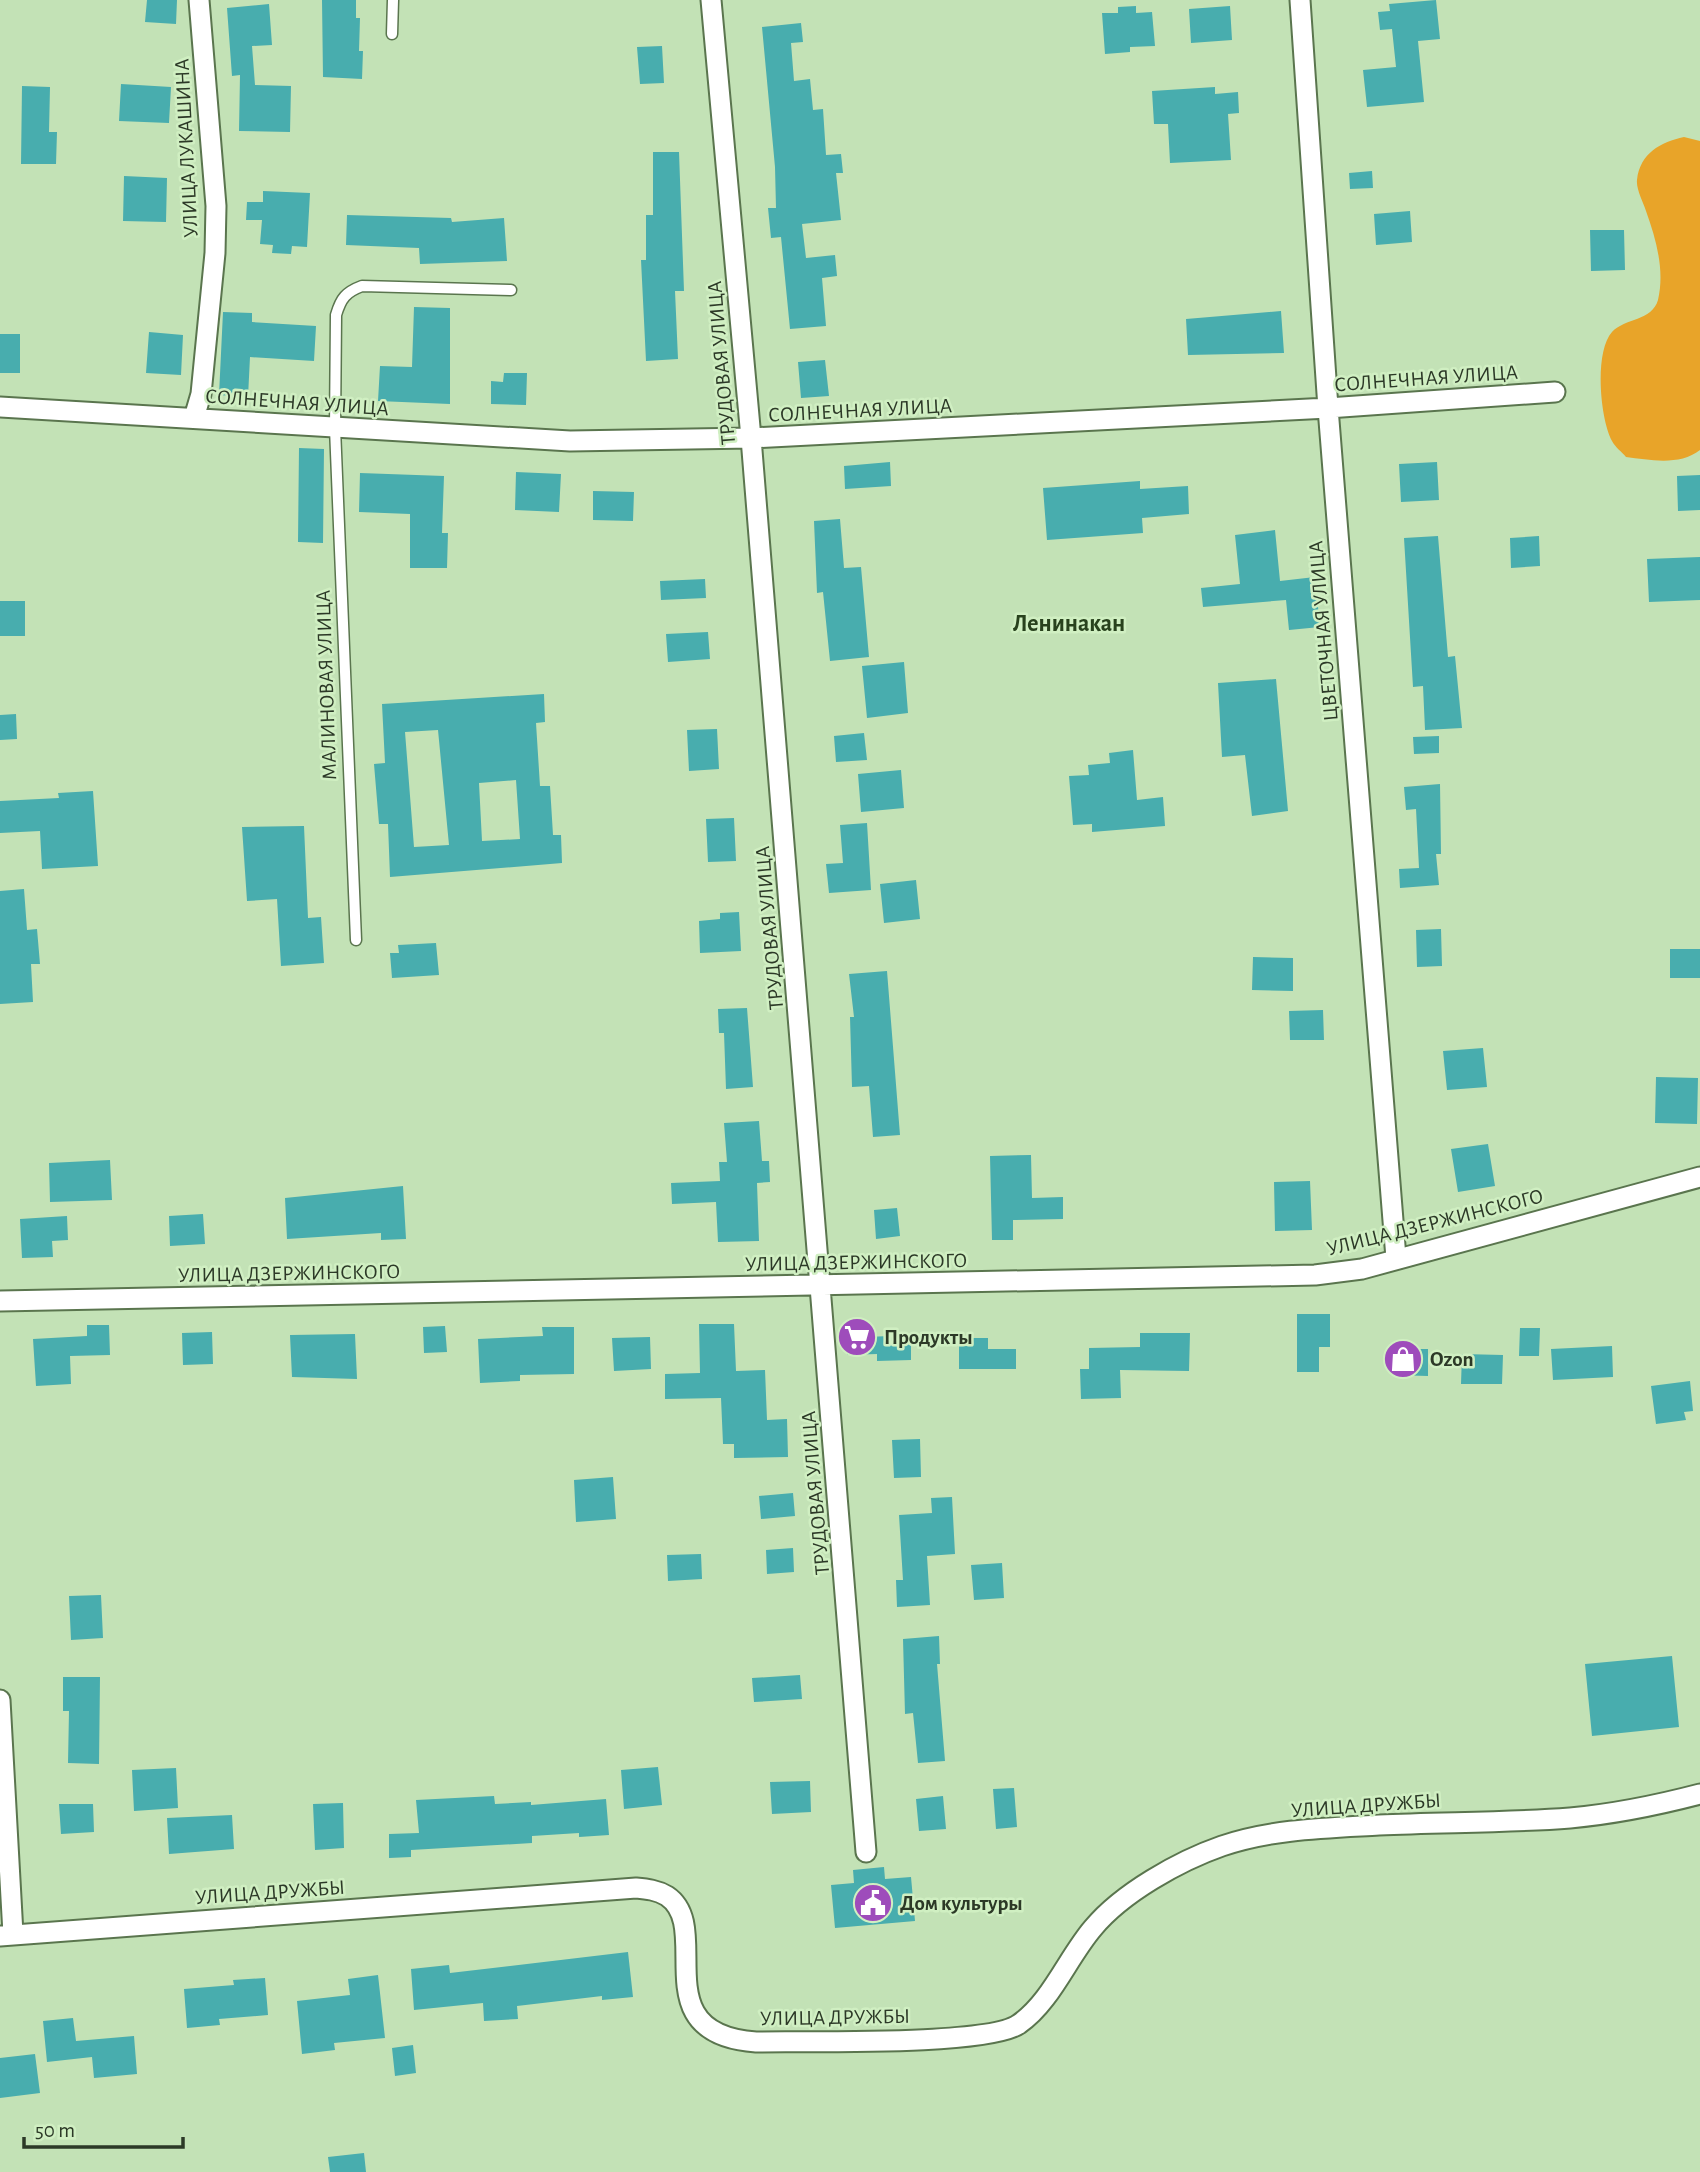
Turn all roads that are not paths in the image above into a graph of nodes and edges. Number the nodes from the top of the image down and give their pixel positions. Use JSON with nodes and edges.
{"nodes":[{"id":1,"x":199,"y":0,"type":"edge"},
{"id":2,"x":393,"y":0,"type":"edge"},
{"id":3,"x":711,"y":0,"type":"edge"},
{"id":4,"x":1300,"y":0,"type":"edge"},
{"id":5,"x":392,"y":34,"type":"dead end"},
{"id":6,"x":511,"y":290,"type":"dead end"},
{"id":7,"x":1555,"y":392,"type":"dead end"},
{"id":8,"x":0,"y":407,"type":"edge"},
{"id":9,"x":1328,"y":408,"type":"junction"},
{"id":10,"x":194,"y":418,"type":"junction"},
{"id":11,"x":335,"y":428,"type":"junction"},
{"id":12,"x":751,"y":438,"type":"junction"},
{"id":13,"x":356,"y":940,"type":"dead end"},
{"id":14,"x":1700,"y":1177,"type":"edge"},
{"id":15,"x":1396,"y":1258,"type":"junction"},
{"id":16,"x":821,"y":1285,"type":"junction"},
{"id":17,"x":0,"y":1301,"type":"edge"},
{"id":18,"x":0,"y":1700,"type":"edge"},
{"id":19,"x":1700,"y":1794,"type":"edge"},
{"id":20,"x":866,"y":1852,"type":"dead end"},
{"id":21,"x":7,"y":1935,"type":"edge"}],
"edges":[{"from":1,"to":10,"type":"street","name":"УЛИЦА ЛУКАШИНА"},
{"from":2,"to":5,"type":"lane"},
{"from":3,"to":12,"type":"street","name":"ТРУДОВАЯ УЛИЦА"},
{"from":4,"to":9,"type":"street","name":"ЦВЕТОЧНАЯ УЛИЦА"},
{"from":6,"to":11,"type":"lane","name":"МАЛИНОВАЯ УЛИЦА"},
{"from":7,"to":9,"type":"street","name":"СОЛНЕЧНАЯ УЛИЦА"},
{"from":8,"to":10,"type":"street","name":"СОЛНЕЧНАЯ УЛИЦА"},
{"from":9,"to":12,"type":"street","name":"СОЛНЕЧНАЯ УЛИЦА"},
{"from":9,"to":15,"type":"street","name":"ЦВЕТОЧНАЯ УЛИЦА"},
{"from":10,"to":11,"type":"street","name":"СОЛНЕЧНАЯ УЛИЦА"},
{"from":11,"to":12,"type":"street","name":"СОЛНЕЧНАЯ УЛИЦА"},
{"from":11,"to":13,"type":"lane","name":"МАЛИНОВАЯ УЛИЦА"},
{"from":12,"to":16,"type":"street","name":"ТРУДОВАЯ УЛИЦА"},
{"from":14,"to":15,"type":"street","name":"УЛИЦА ДЗЕРЖИНСКОГО"},
{"from":15,"to":16,"type":"street","name":"УЛИЦА ДЗЕРЖИНСКОГО"},
{"from":16,"to":17,"type":"street","name":"УЛИЦА ДЗЕРЖИНСКОГО"},
{"from":16,"to":20,"type":"street","name":"ТРУДОВАЯ УЛИЦА"},
{"from":18,"to":21,"type":"street"},
{"from":19,"to":21,"type":"street","name":"УЛИЦА ДРУЖБЫ"}]}
